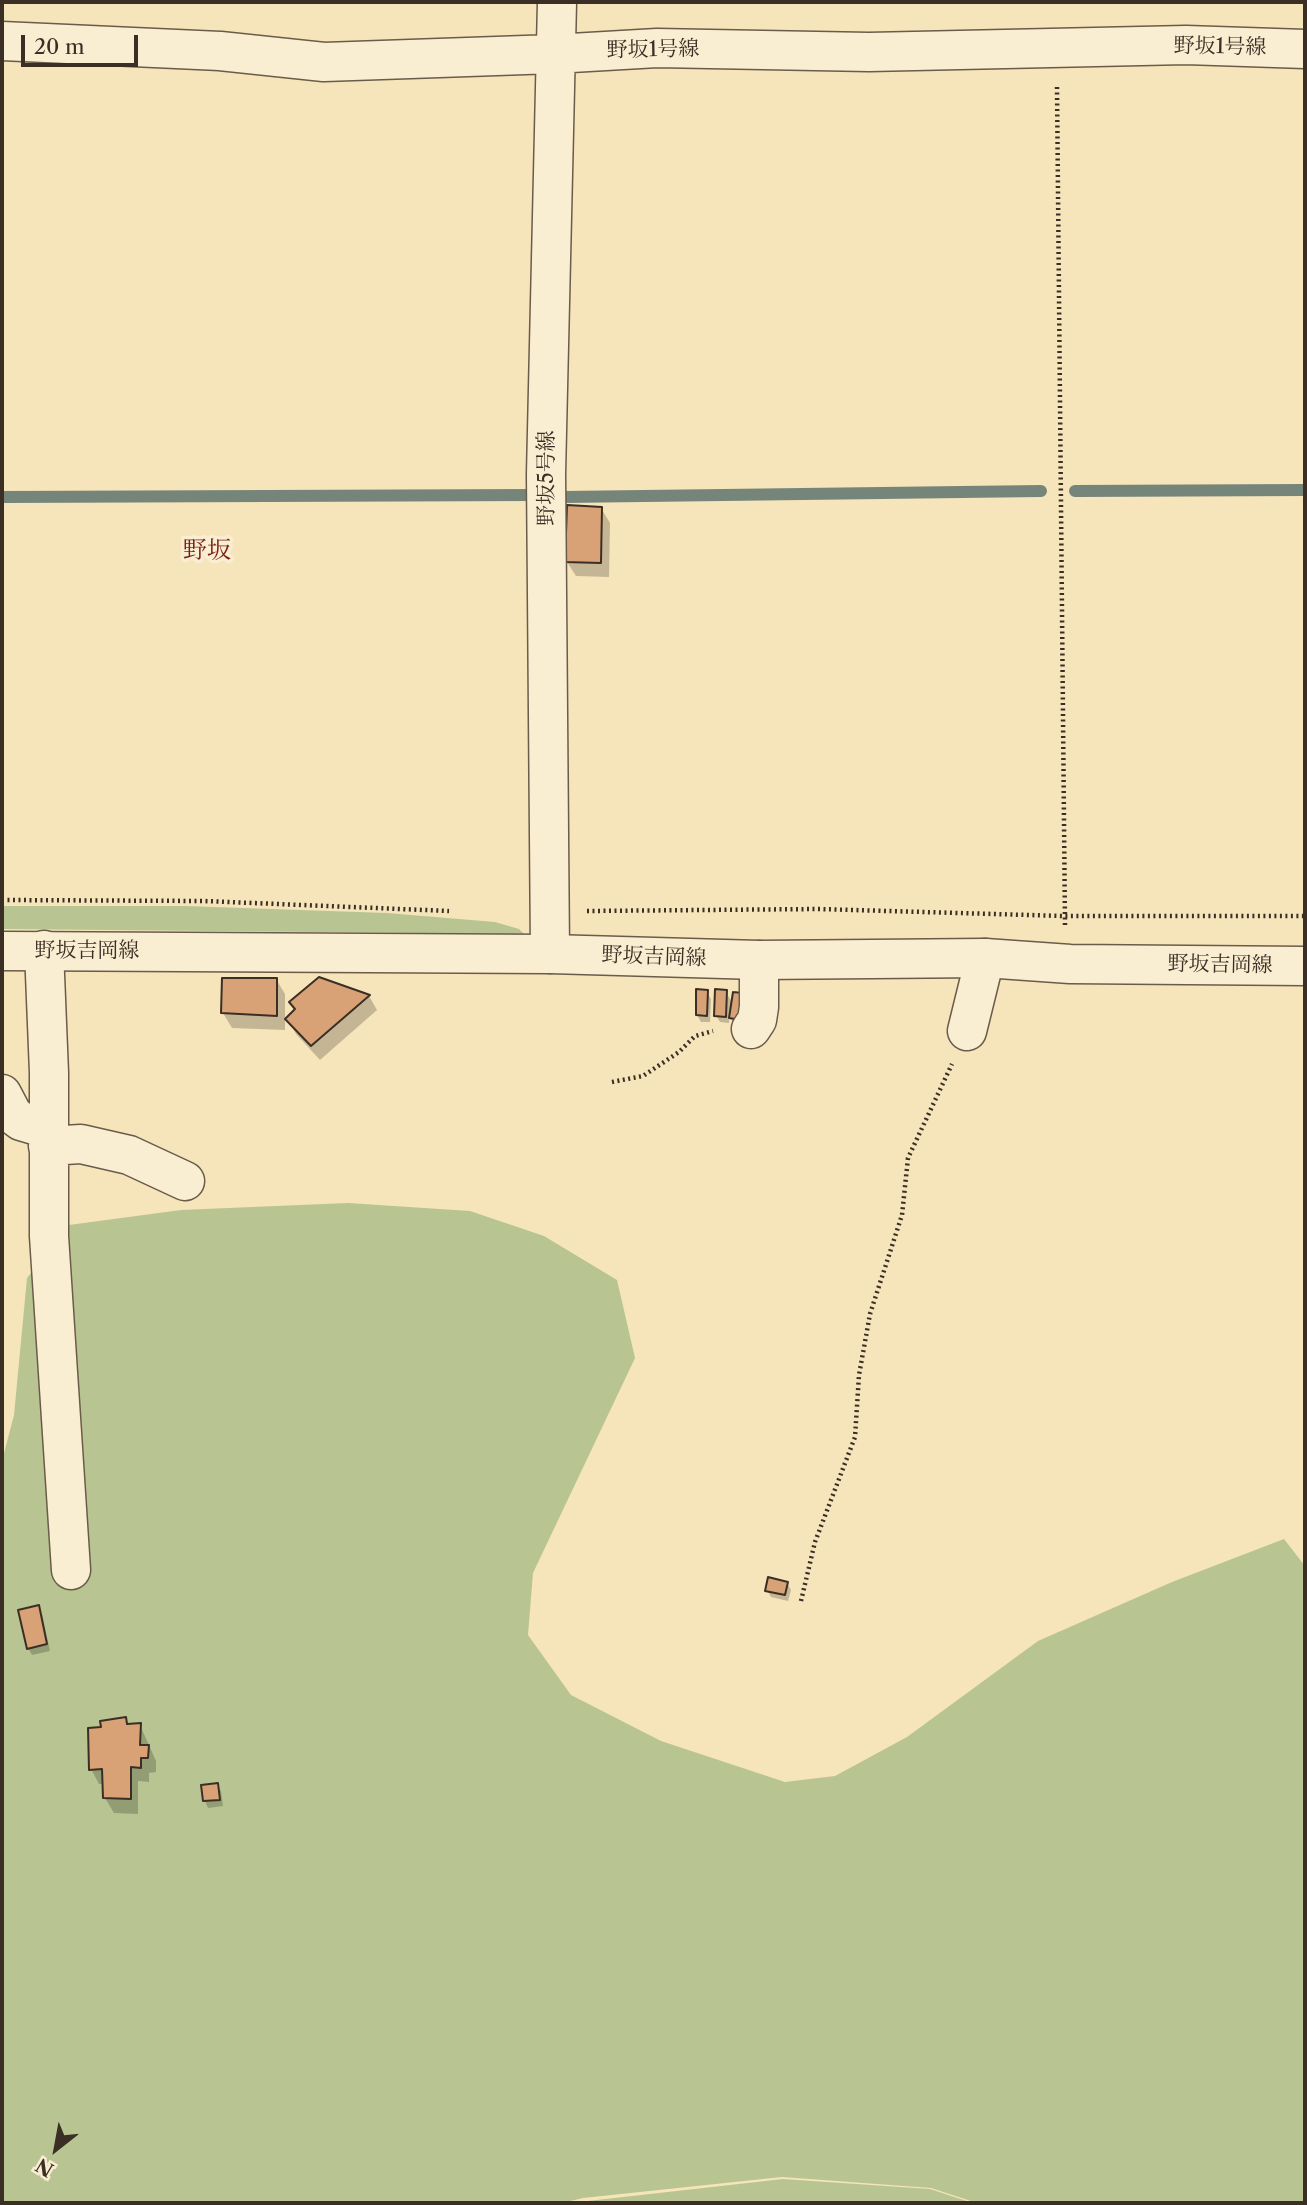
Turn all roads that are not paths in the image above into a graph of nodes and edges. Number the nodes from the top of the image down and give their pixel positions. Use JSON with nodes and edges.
{"nodes":[{"id":1,"x":557,"y":2,"type":"edge"},
{"id":2,"x":2,"y":41,"type":"edge"},
{"id":3,"x":1305,"y":49,"type":"edge"},
{"id":4,"x":554,"y":54,"type":"junction"},
{"id":5,"x":44,"y":950,"type":"junction"},
{"id":6,"x":2,"y":951,"type":"edge"},
{"id":7,"x":550,"y":954,"type":"junction"},
{"id":8,"x":985,"y":958,"type":"junction"},
{"id":9,"x":759,"y":960,"type":"junction"},
{"id":10,"x":1305,"y":966,"type":"edge"},
{"id":11,"x":751,"y":1030,"type":"road end"},
{"id":12,"x":967,"y":1031,"type":"road end"},
{"id":13,"x":2,"y":1094,"type":"edge"},
{"id":14,"x":48,"y":1138,"type":"junction"},
{"id":15,"x":185,"y":1181,"type":"dead end"},
{"id":16,"x":71,"y":1570,"type":"dead end"}],
"edges":[{"from":1,"to":4,"type":"street","name":"野坂5号線"},
{"from":2,"to":4,"type":"street","name":"野坂1号線"},
{"from":3,"to":4,"type":"street","name":"野坂1号線"},
{"from":4,"to":7,"type":"street","name":"野坂5号線"},
{"from":5,"to":6,"type":"street","name":"野坂吉岡線"},
{"from":5,"to":7,"type":"street","name":"野坂吉岡線"},
{"from":5,"to":14,"type":"street"},
{"from":7,"to":9,"type":"street","name":"野坂吉岡線"},
{"from":8,"to":9,"type":"street","name":"野坂吉岡線"},
{"from":8,"to":10,"type":"street","name":"野坂吉岡線"},
{"from":8,"to":12,"type":"street"},
{"from":9,"to":11,"type":"street"},
{"from":13,"to":14,"type":"street"},
{"from":14,"to":15,"type":"street"},
{"from":14,"to":16,"type":"street"}]}
